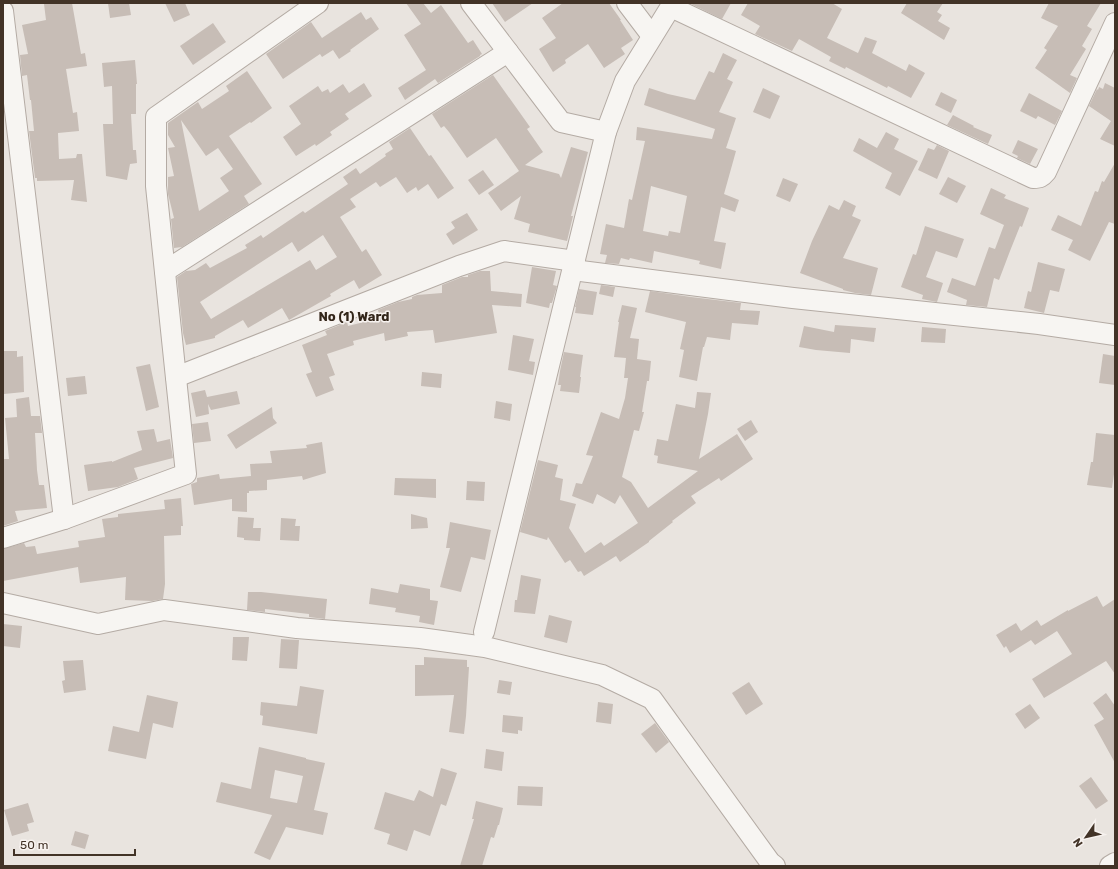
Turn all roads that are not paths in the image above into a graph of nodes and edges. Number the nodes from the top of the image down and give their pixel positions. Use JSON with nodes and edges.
{"nodes":[{"id":1,"x":318,"y":3,"type":"edge"},
{"id":2,"x":471,"y":3,"type":"edge"},
{"id":3,"x":627,"y":3,"type":"edge"},
{"id":4,"x":672,"y":5,"type":"edge"},
{"id":5,"x":3,"y":11,"type":"edge"},
{"id":6,"x":1115,"y":23,"type":"edge"},
{"id":7,"x":652,"y":36,"type":"junction"},
{"id":8,"x":508,"y":52,"type":"junction"},
{"id":9,"x":606,"y":132,"type":"junction"},
{"id":10,"x":574,"y":265,"type":"junction"},
{"id":11,"x":165,"y":271,"type":"junction"},
{"id":12,"x":1115,"y":335,"type":"edge"},
{"id":13,"x":176,"y":377,"type":"junction"},
{"id":14,"x":64,"y":519,"type":"junction"},
{"id":15,"x":3,"y":538,"type":"edge"},
{"id":16,"x":3,"y":603,"type":"edge"},
{"id":17,"x":484,"y":632,"type":"dead end"},
{"id":18,"x":1115,"y":863,"type":"edge"},
{"id":19,"x":775,"y":866,"type":"edge"},
{"id":20,"x":1110,"y":866,"type":"edge"}],
"edges":[{"from":1,"to":11,"type":"street"},
{"from":2,"to":8,"type":"street"},
{"from":3,"to":7,"type":"street"},
{"from":4,"to":6,"type":"street"},
{"from":4,"to":7,"type":"street"},
{"from":5,"to":14,"type":"street"},
{"from":7,"to":9,"type":"street"},
{"from":8,"to":9,"type":"street"},
{"from":8,"to":11,"type":"street"},
{"from":9,"to":10,"type":"street"},
{"from":10,"to":12,"type":"street"},
{"from":10,"to":13,"type":"street"},
{"from":10,"to":17,"type":"street"},
{"from":11,"to":13,"type":"street"},
{"from":13,"to":14,"type":"street"},
{"from":14,"to":15,"type":"street"},
{"from":16,"to":19,"type":"street"},
{"from":18,"to":20,"type":"street"}]}
